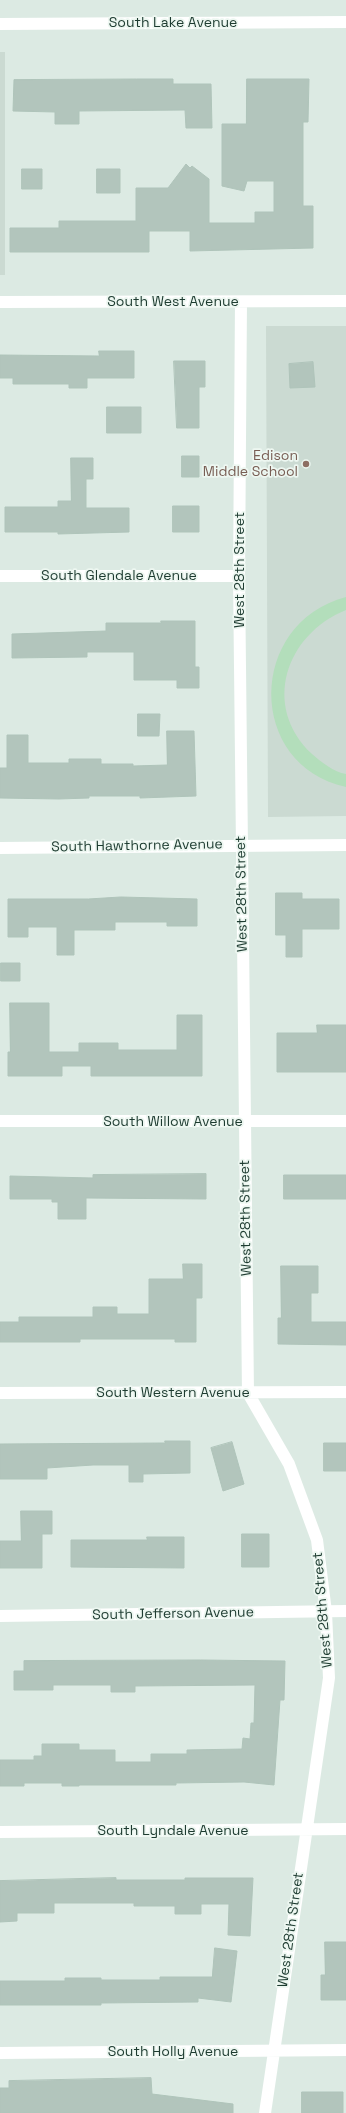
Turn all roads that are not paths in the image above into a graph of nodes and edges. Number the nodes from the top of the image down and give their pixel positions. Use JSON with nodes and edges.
{"nodes":[{"id":1,"x":346,"y":22,"type":"edge"},
{"id":2,"x":0,"y":24,"type":"edge"},
{"id":3,"x":346,"y":301,"type":"edge"},
{"id":4,"x":0,"y":302,"type":"edge"},
{"id":5,"x":241,"y":302,"type":"junction"},
{"id":6,"x":0,"y":576,"type":"edge"},
{"id":7,"x":239,"y":576,"type":"junction"},
{"id":8,"x":241,"y":845,"type":"junction"},
{"id":9,"x":346,"y":845,"type":"edge"},
{"id":10,"x":0,"y":848,"type":"edge"},
{"id":11,"x":346,"y":1121,"type":"edge"},
{"id":12,"x":0,"y":1122,"type":"edge"},
{"id":13,"x":244,"y":1122,"type":"junction"},
{"id":14,"x":346,"y":1392,"type":"edge"},
{"id":15,"x":0,"y":1393,"type":"edge"},
{"id":16,"x":248,"y":1393,"type":"junction"},
{"id":17,"x":346,"y":1611,"type":"edge"},
{"id":18,"x":326,"y":1612,"type":"junction"},
{"id":19,"x":0,"y":1616,"type":"edge"},
{"id":20,"x":306,"y":1829,"type":"junction"},
{"id":21,"x":346,"y":1829,"type":"edge"},
{"id":22,"x":0,"y":1832,"type":"edge"},
{"id":23,"x":346,"y":2050,"type":"edge"},
{"id":24,"x":273,"y":2051,"type":"junction"},
{"id":25,"x":0,"y":2053,"type":"edge"},
{"id":26,"x":265,"y":2113,"type":"edge"}],
"edges":[{"from":1,"to":2,"type":"street","name":"South Lake Avenue"},
{"from":3,"to":5,"type":"street","name":"South West Avenue"},
{"from":4,"to":5,"type":"street","name":"South West Avenue"},
{"from":5,"to":7,"type":"street","name":"West 28th Street"},
{"from":6,"to":7,"type":"street","name":"South Glendale Avenue"},
{"from":7,"to":8,"type":"street","name":"West 28th Street"},
{"from":8,"to":9,"type":"street","name":"South Hawthorne Avenue"},
{"from":8,"to":10,"type":"street","name":"South Hawthorne Avenue"},
{"from":8,"to":13,"type":"street","name":"West 28th Street"},
{"from":11,"to":13,"type":"street","name":"South Willow Avenue"},
{"from":12,"to":13,"type":"street","name":"South Willow Avenue"},
{"from":13,"to":16,"type":"street","name":"West 28th Street"},
{"from":14,"to":16,"type":"street","name":"South Western Avenue"},
{"from":15,"to":16,"type":"street","name":"South Western Avenue"},
{"from":16,"to":18,"type":"street","name":"West 28th Street"},
{"from":17,"to":18,"type":"street","name":"South Jefferson Avenue"},
{"from":18,"to":19,"type":"street","name":"South Jefferson Avenue"},
{"from":18,"to":20,"type":"street","name":"West 28th Street"},
{"from":20,"to":21,"type":"street","name":"South Lyndale Avenue"},
{"from":20,"to":22,"type":"street","name":"South Lyndale Avenue"},
{"from":20,"to":24,"type":"street","name":"West 28th Street"},
{"from":23,"to":24,"type":"street","name":"South Holly Avenue"},
{"from":24,"to":25,"type":"street","name":"South Holly Avenue"},
{"from":24,"to":26,"type":"street","name":"West 28th Street"}]}
